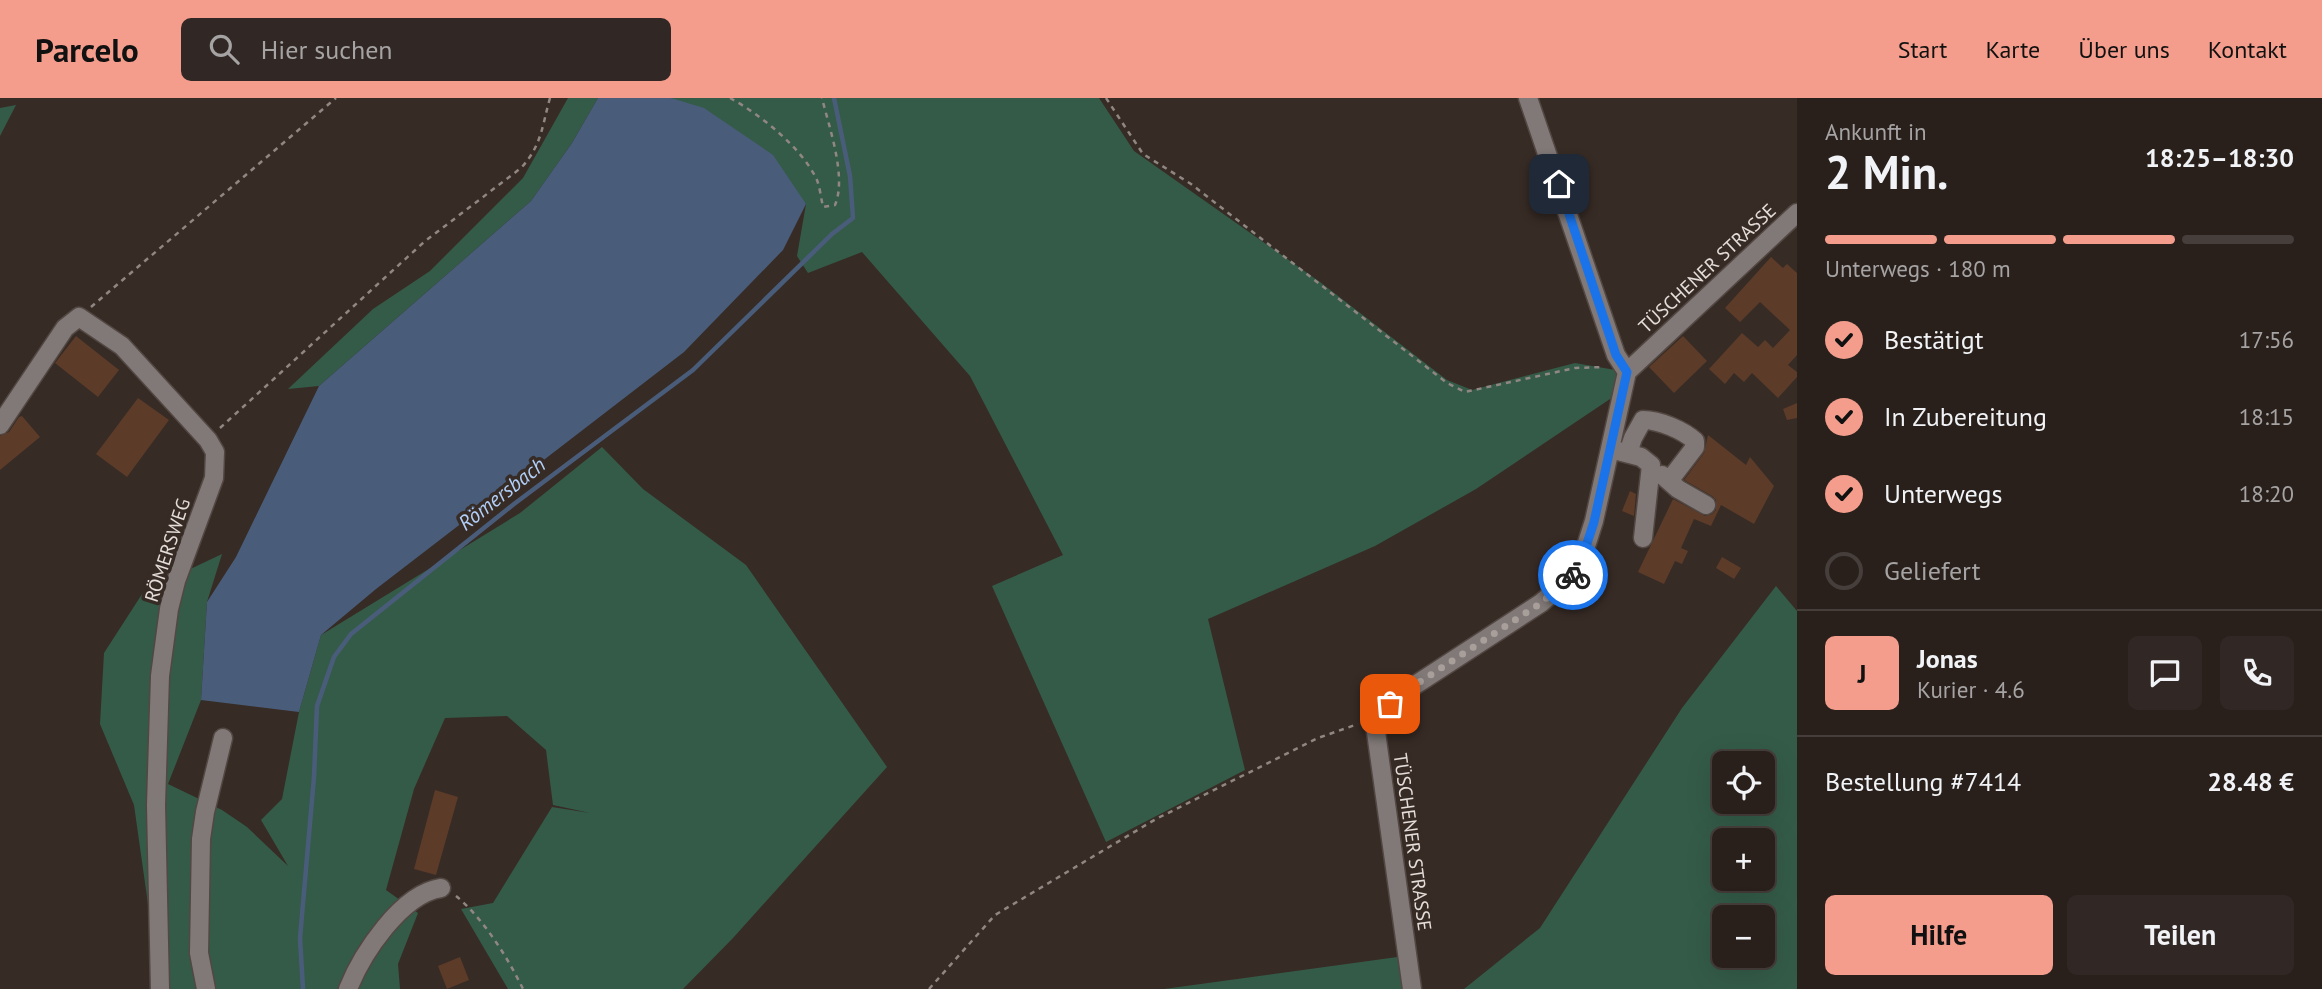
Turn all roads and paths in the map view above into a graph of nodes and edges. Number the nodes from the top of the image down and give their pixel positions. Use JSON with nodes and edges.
{"nodes":[{"id":1,"x":336,"y":98,"type":"edge"},
{"id":2,"x":550,"y":98,"type":"edge"},
{"id":3,"x":730,"y":98,"type":"edge"},
{"id":4,"x":822,"y":98,"type":"edge"},
{"id":5,"x":1106,"y":98,"type":"edge"},
{"id":6,"x":1528,"y":98,"type":"edge"},
{"id":7,"x":1797,"y":213,"type":"edge"},
{"id":8,"x":79,"y":317,"type":"junction"},
{"id":9,"x":1627,"y":372,"type":"junction"},
{"id":10,"x":0,"y":425,"type":"edge"},
{"id":11,"x":208,"y":440,"type":"junction"},
{"id":12,"x":1620,"y":451,"type":"junction"},
{"id":13,"x":1651,"y":465,"type":"junction"},
{"id":14,"x":1670,"y":481,"type":"junction"},
{"id":15,"x":1706,"y":505,"type":"dead end"},
{"id":16,"x":1643,"y":538,"type":"dead end"},
{"id":17,"x":1374,"y":718,"type":"junction"},
{"id":18,"x":223,"y":738,"type":"dead end"},
{"id":19,"x":441,"y":887,"type":"joint"},
{"id":20,"x":160,"y":989,"type":"edge"},
{"id":21,"x":206,"y":989,"type":"edge"},
{"id":22,"x":348,"y":989,"type":"edge"},
{"id":23,"x":523,"y":989,"type":"edge"},
{"id":24,"x":929,"y":989,"type":"edge"},
{"id":25,"x":1412,"y":989,"type":"edge"}],
"edges":[{"from":1,"to":8,"type":"path"},
{"from":2,"to":11,"type":"path"},
{"from":3,"to":4,"type":"path"},
{"from":5,"to":9,"type":"path"},
{"from":6,"to":9,"type":"street"},
{"from":7,"to":9,"type":"street","name":"TÜSCHENER STRASSE"},
{"from":8,"to":10,"type":"street"},
{"from":8,"to":11,"type":"street"},
{"from":9,"to":12,"type":"street"},
{"from":11,"to":20,"type":"street","name":"RÖMERSWEG"},
{"from":12,"to":13,"type":"street"},
{"from":12,"to":14,"type":"street"},
{"from":12,"to":17,"type":"street"},
{"from":13,"to":14,"type":"street"},
{"from":13,"to":16,"type":"street"},
{"from":14,"to":15,"type":"street"},
{"from":17,"to":24,"type":"path"},
{"from":17,"to":25,"type":"street","name":"TÜSCHENER STRASSE"},
{"from":18,"to":21,"type":"street"},
{"from":19,"to":22,"type":"street"},
{"from":19,"to":23,"type":"path"}]}
